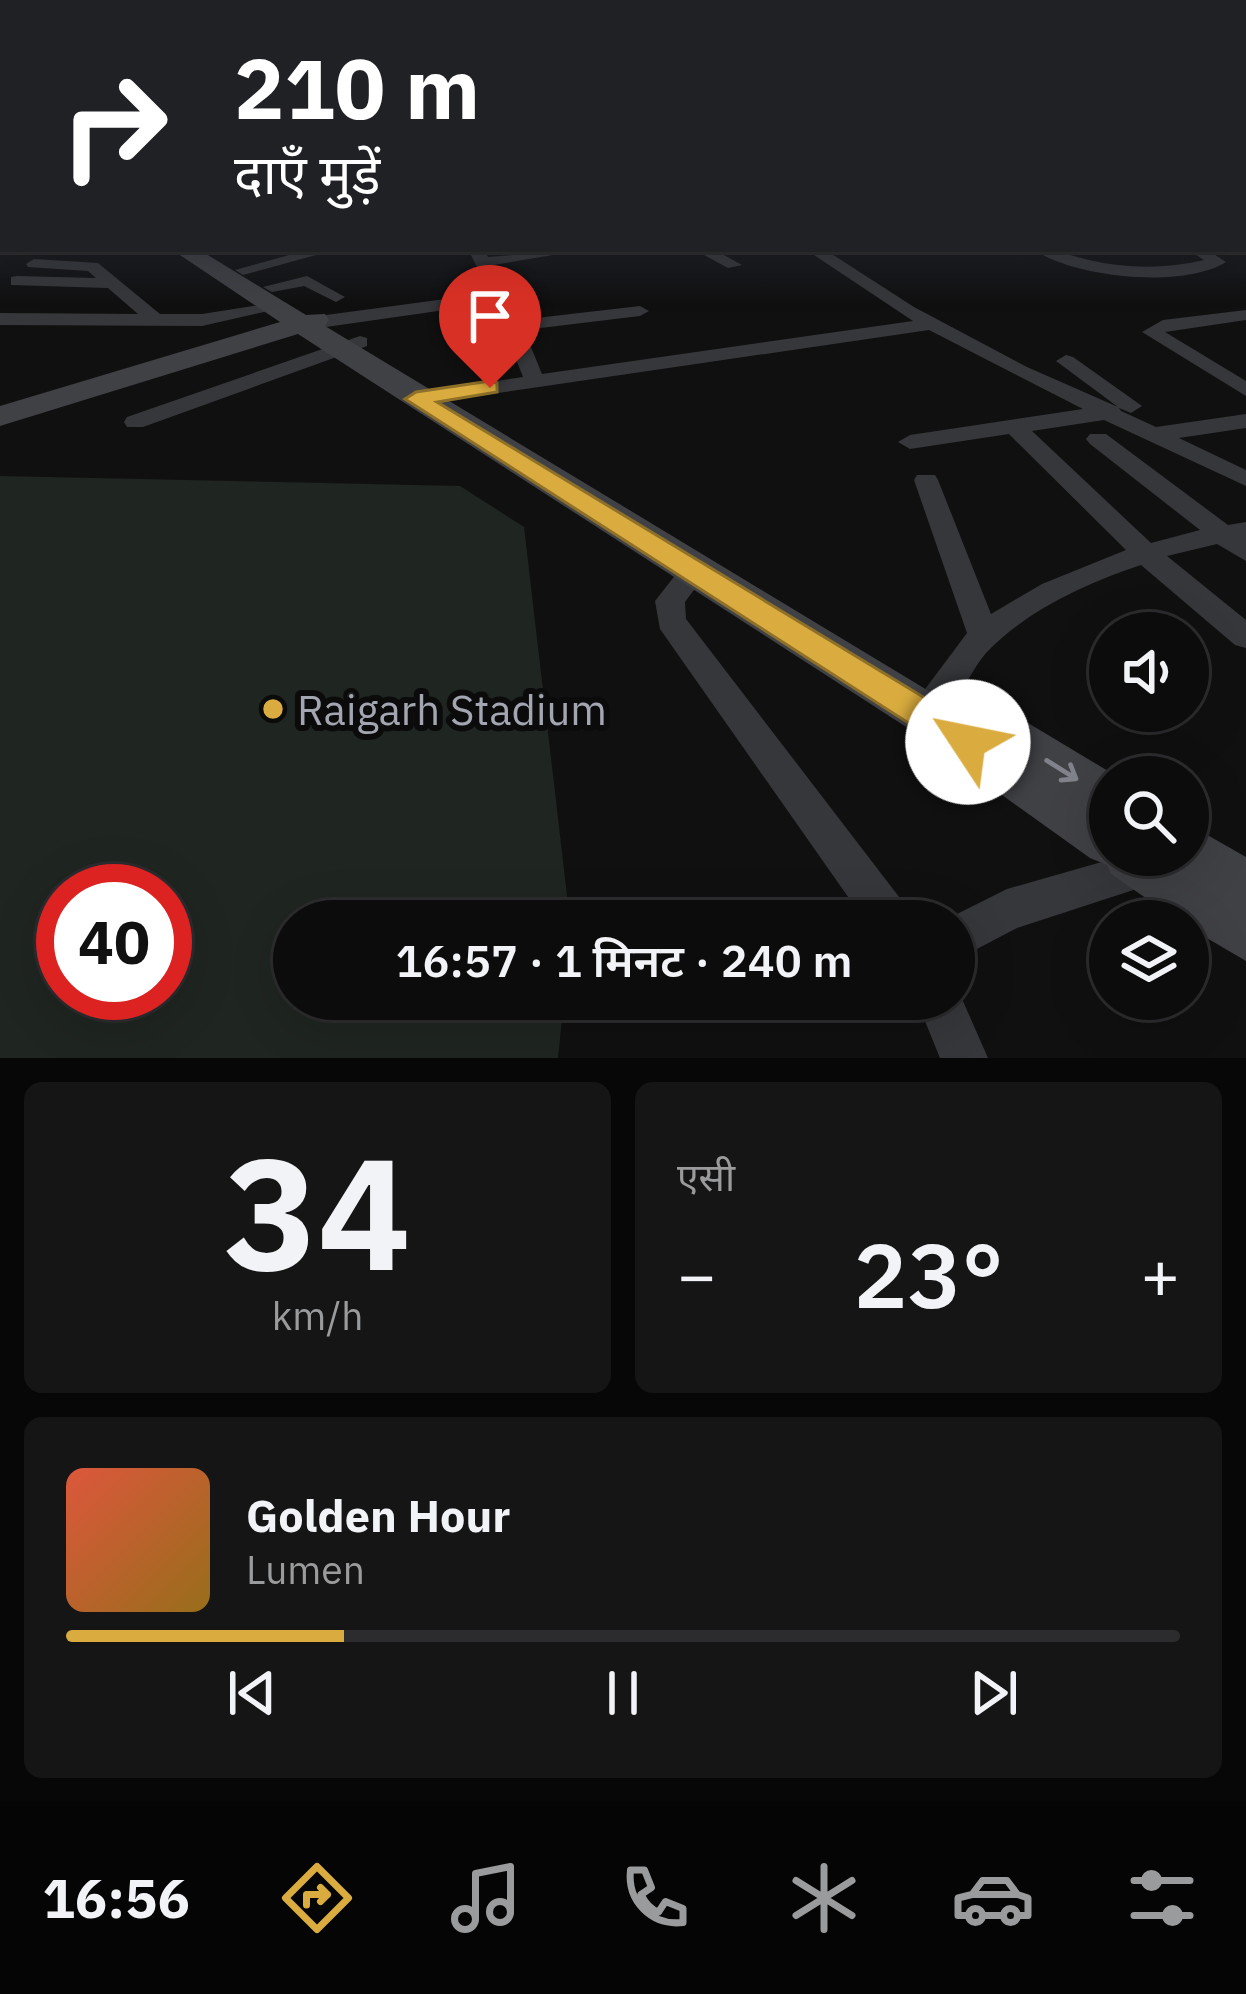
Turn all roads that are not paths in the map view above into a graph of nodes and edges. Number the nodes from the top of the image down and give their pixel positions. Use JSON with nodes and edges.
{"nodes":[{"id":1,"x":47,"y":252,"type":"edge"},
{"id":2,"x":188,"y":252,"type":"edge"},
{"id":3,"x":215,"y":252,"type":"edge"},
{"id":4,"x":329,"y":252,"type":"edge"},
{"id":5,"x":542,"y":252,"type":"edge"},
{"id":6,"x":707,"y":252,"type":"edge"},
{"id":7,"x":819,"y":252,"type":"edge"},
{"id":8,"x":1048,"y":252,"type":"edge"},
{"id":9,"x":1200,"y":252,"type":"edge"},
{"id":10,"x":480,"y":256,"type":"edge"},
{"id":11,"x":34,"y":265,"type":"junction"},
{"id":12,"x":734,"y":265,"type":"dead end"},
{"id":13,"x":17,"y":280,"type":"junction"},
{"id":14,"x":114,"y":283,"type":"junction"},
{"id":15,"x":0,"y":295,"type":"edge"},
{"id":16,"x":501,"y":297,"type":"junction"},
{"id":17,"x":640,"y":311,"type":"dead end"},
{"id":18,"x":308,"y":313,"type":"junction"},
{"id":19,"x":1244,"y":316,"type":"edge"},
{"id":20,"x":0,"y":319,"type":"edge"},
{"id":21,"x":156,"y":320,"type":"junction"},
{"id":22,"x":932,"y":323,"type":"junction"},
{"id":23,"x":513,"y":326,"type":"junction"},
{"id":24,"x":1066,"y":361,"type":"dead end"},
{"id":25,"x":536,"y":382,"type":"junction"},
{"id":26,"x":1246,"y":390,"type":"edge"},
{"id":27,"x":430,"y":396,"type":"junction"},
{"id":28,"x":1111,"y":412,"type":"junction"},
{"id":29,"x":0,"y":416,"type":"edge"},
{"id":30,"x":1246,"y":421,"type":"edge"},
{"id":31,"x":135,"y":422,"type":"dead end"},
{"id":32,"x":1015,"y":427,"type":"junction"},
{"id":33,"x":1164,"y":433,"type":"junction"},
{"id":34,"x":1098,"y":439,"type":"dead end"},
{"id":35,"x":910,"y":442,"type":"dead end"},
{"id":36,"x":1246,"y":478,"type":"edge"},
{"id":37,"x":926,"y":480,"type":"dead end"},
{"id":38,"x":1238,"y":539,"type":"edge"},
{"id":39,"x":1144,"y":552,"type":"junction"},
{"id":40,"x":694,"y":571,"type":"junction"},
{"id":41,"x":984,"y":637,"type":"junction"},
{"id":42,"x":1246,"y":637,"type":"edge"},
{"id":43,"x":932,"y":704,"type":"junction"},
{"id":44,"x":1089,"y":790,"type":"edge"},
{"id":45,"x":1089,"y":814,"type":"edge"},
{"id":46,"x":1089,"y":876,"type":"edge"},
{"id":47,"x":1175,"y":876,"type":"edge"},
{"id":48,"x":1205,"y":876,"type":"edge"},
{"id":49,"x":1246,"y":892,"type":"edge"},
{"id":50,"x":876,"y":900,"type":"edge"},
{"id":51,"x":975,"y":928,"type":"edge"},
{"id":52,"x":1246,"y":930,"type":"edge"},
{"id":53,"x":947,"y":1020,"type":"edge"},
{"id":54,"x":964,"y":1058,"type":"edge"}],
"edges":[{"from":1,"to":11,"type":"street"},
{"from":2,"to":18,"type":"street"},
{"from":3,"to":18,"type":"street"},
{"from":4,"to":18,"type":"street"},
{"from":5,"to":10,"type":"street"},
{"from":6,"to":12,"type":"street"},
{"from":7,"to":22,"type":"street"},
{"from":8,"to":9,"type":"street"},
{"from":10,"to":16,"type":"street"},
{"from":11,"to":13,"type":"street"},
{"from":11,"to":14,"type":"street"},
{"from":13,"to":14,"type":"street"},
{"from":13,"to":15,"type":"street"},
{"from":14,"to":21,"type":"street"},
{"from":16,"to":18,"type":"street"},
{"from":16,"to":23,"type":"street"},
{"from":17,"to":23,"type":"street"},
{"from":18,"to":21,"type":"street"},
{"from":18,"to":27,"type":"street"},
{"from":18,"to":29,"type":"street"},
{"from":18,"to":31,"type":"street"},
{"from":19,"to":26,"type":"street"},
{"from":20,"to":21,"type":"street"},
{"from":22,"to":25,"type":"street"},
{"from":22,"to":28,"type":"street"},
{"from":23,"to":25,"type":"street"},
{"from":24,"to":33,"type":"street"},
{"from":25,"to":27,"type":"street"},
{"from":27,"to":40,"type":"street"},
{"from":27,"to":43,"type":"street"},
{"from":28,"to":32,"type":"street"},
{"from":28,"to":33,"type":"street"},
{"from":30,"to":33,"type":"street"},
{"from":32,"to":35,"type":"street"},
{"from":32,"to":39,"type":"street"},
{"from":33,"to":36,"type":"street"},
{"from":34,"to":38,"type":"street"},
{"from":37,"to":41,"type":"street"},
{"from":38,"to":39,"type":"street"},
{"from":39,"to":41,"type":"street"},
{"from":39,"to":42,"type":"street"},
{"from":40,"to":43,"type":"street"},
{"from":40,"to":50,"type":"street"},
{"from":41,"to":43,"type":"street"},
{"from":43,"to":44,"type":"street","one_way":true},
{"from":43,"to":45,"type":"street"},
{"from":46,"to":51,"type":"street"},
{"from":47,"to":52,"type":"street"},
{"from":48,"to":49,"type":"street"},
{"from":53,"to":54,"type":"street"}]}
